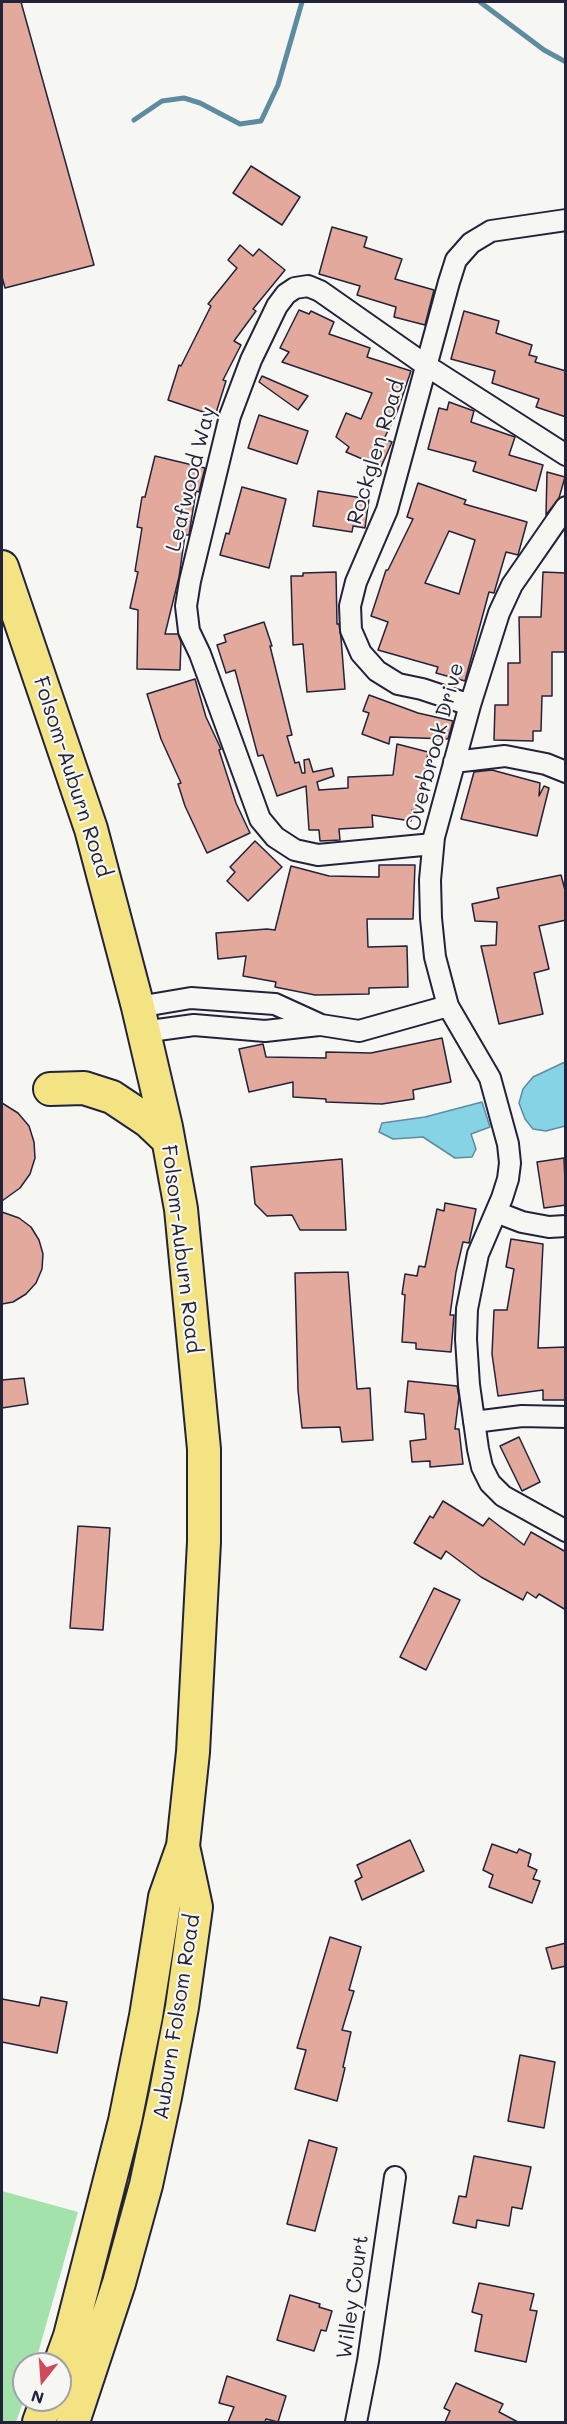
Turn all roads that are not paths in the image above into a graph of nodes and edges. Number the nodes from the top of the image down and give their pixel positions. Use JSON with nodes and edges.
{"nodes":[{"id":1,"x":566,"y":220,"type":"edge"},
{"id":2,"x":427,"y":366,"type":"junction"},
{"id":3,"x":566,"y":455,"type":"edge"},
{"id":4,"x":566,"y":507,"type":"edge"},
{"id":5,"x":2,"y":567,"type":"edge"},
{"id":6,"x":470,"y":705,"type":"junction"},
{"id":7,"x":454,"y":762,"type":"junction"},
{"id":8,"x":566,"y":772,"type":"edge"},
{"id":9,"x":433,"y":844,"type":"junction"},
{"id":10,"x":448,"y":1006,"type":"junction"},
{"id":11,"x":140,"y":1019,"type":"junction"},
{"id":12,"x":321,"y":1025,"type":"junction"},
{"id":13,"x":50,"y":1089,"type":"dead end"},
{"id":14,"x":168,"y":1140,"type":"junction"},
{"id":15,"x":496,"y":1212,"type":"junction"},
{"id":16,"x":566,"y":1226,"type":"edge"},
{"id":17,"x":566,"y":1417,"type":"edge"},
{"id":18,"x":474,"y":1422,"type":"junction"},
{"id":19,"x":566,"y":1531,"type":"edge"},
{"id":20,"x":183,"y":1846,"type":"junction"},
{"id":21,"x":394,"y":2177,"type":"dead end"},
{"id":22,"x":64,"y":2352,"type":"edge"},
{"id":23,"x":73,"y":2422,"type":"edge"},
{"id":24,"x":356,"y":2422,"type":"edge"}],
"edges":[{"from":1,"to":2,"type":"street","name":"Rockglen Road"},
{"from":2,"to":3,"type":"street","name":"Leafwood Way"},
{"from":2,"to":6,"type":"street","name":"Rockglen Road"},
{"from":2,"to":9,"type":"street","name":"Leafwood Way"},
{"from":4,"to":6,"type":"street","name":"Overbrook Drive"},
{"from":5,"to":11,"type":"main road","name":"Folsom-Auburn Road"},
{"from":6,"to":7,"type":"street","name":"Overbrook Drive"},
{"from":7,"to":8,"type":"street"},
{"from":7,"to":9,"type":"street","name":"Overbrook Drive"},
{"from":9,"to":10,"type":"street","name":"Overbrook Drive"},
{"from":10,"to":12,"type":"street"},
{"from":10,"to":15,"type":"street","name":"Overbrook Drive"},
{"from":11,"to":12,"type":"street"},
{"from":11,"to":12,"type":"street"},
{"from":11,"to":14,"type":"main road","name":"Folsom-Auburn Road"},
{"from":13,"to":14,"type":"main road"},
{"from":14,"to":20,"type":"main road","name":"Folsom-Auburn Road"},
{"from":15,"to":16,"type":"street"},
{"from":15,"to":18,"type":"street","name":"Overbrook Drive"},
{"from":17,"to":18,"type":"street"},
{"from":18,"to":19,"type":"street","name":"Overbrook Drive"},
{"from":20,"to":22,"type":"main road","name":"Auburn Folsom Road"},
{"from":20,"to":23,"type":"main road","name":"Auburn Folsom Road"},
{"from":21,"to":24,"type":"street","name":"Willey Court"}]}
